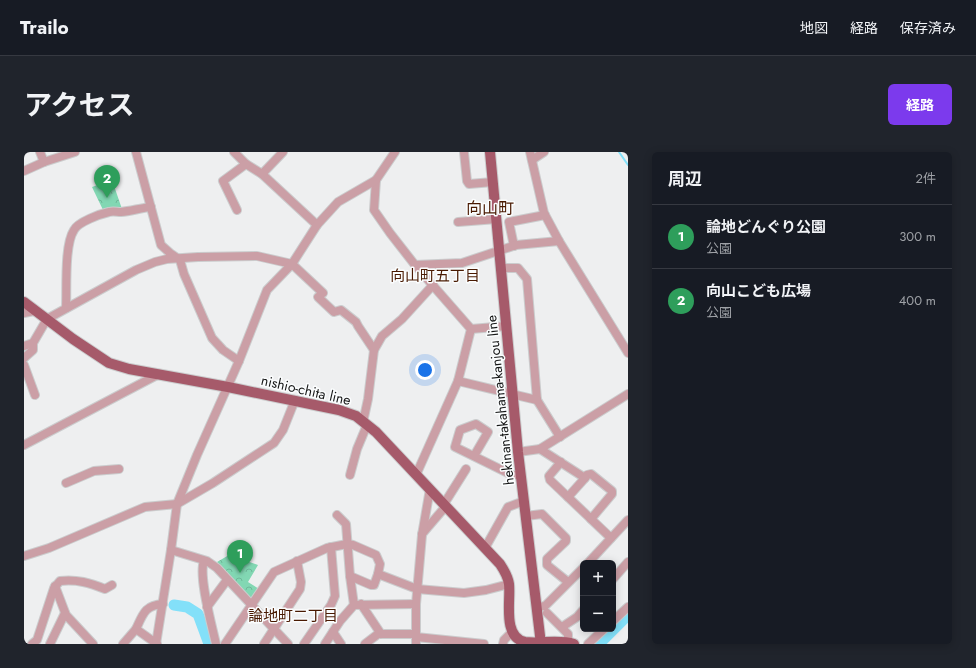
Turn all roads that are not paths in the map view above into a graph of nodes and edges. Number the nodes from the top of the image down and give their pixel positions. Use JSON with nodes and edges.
{"nodes":[{"id":1,"x":40,"y":152,"type":"edge"},
{"id":2,"x":76,"y":152,"type":"edge"},
{"id":3,"x":136,"y":152,"type":"edge"},
{"id":4,"x":234,"y":152,"type":"edge"},
{"id":5,"x":283,"y":152,"type":"edge"},
{"id":6,"x":395,"y":152,"type":"edge"},
{"id":7,"x":464,"y":152,"type":"edge"},
{"id":8,"x":490,"y":152,"type":"edge"},
{"id":9,"x":544,"y":152,"type":"edge"},
{"id":10,"x":531,"y":156,"type":"edge"},
{"id":11,"x":44,"y":162,"type":"junction"},
{"id":12,"x":246,"y":164,"type":"junction"},
{"id":13,"x":24,"y":171,"type":"edge"},
{"id":14,"x":262,"y":174,"type":"junction"},
{"id":15,"x":376,"y":180,"type":"junction"},
{"id":16,"x":493,"y":182,"type":"junction"},
{"id":17,"x":151,"y":207,"type":"junction"},
{"id":18,"x":237,"y":210,"type":"dead end"},
{"id":19,"x":545,"y":215,"type":"junction"},
{"id":20,"x":497,"y":219,"type":"junction"},
{"id":21,"x":458,"y":222,"type":"dead end"},
{"id":22,"x":317,"y":225,"type":"junction"},
{"id":23,"x":559,"y":242,"type":"junction"},
{"id":24,"x":514,"y":246,"type":"junction"},
{"id":25,"x":499,"y":250,"type":"junction"},
{"id":26,"x":180,"y":260,"type":"junction"},
{"id":27,"x":292,"y":264,"type":"junction"},
{"id":28,"x":416,"y":265,"type":"junction"},
{"id":29,"x":501,"y":268,"type":"junction"},
{"id":30,"x":433,"y":285,"type":"junction"},
{"id":31,"x":24,"y":302,"type":"edge"},
{"id":32,"x":66,"y":308,"type":"junction"},
{"id":33,"x":29,"y":312,"type":"edge"},
{"id":34,"x":47,"y":319,"type":"junction"},
{"id":35,"x":507,"y":326,"type":"junction"},
{"id":36,"x":471,"y":328,"type":"junction"},
{"id":37,"x":33,"y":343,"type":"junction"},
{"id":38,"x":24,"y":346,"type":"edge"},
{"id":39,"x":374,"y":350,"type":"junction"},
{"id":40,"x":628,"y":352,"type":"edge"},
{"id":41,"x":24,"y":358,"type":"edge"},
{"id":42,"x":239,"y":360,"type":"junction"},
{"id":43,"x":24,"y":365,"type":"edge"},
{"id":44,"x":159,"y":374,"type":"junction"},
{"id":45,"x":458,"y":381,"type":"junction"},
{"id":46,"x":228,"y":387,"type":"junction"},
{"id":47,"x":513,"y":394,"type":"junction"},
{"id":48,"x":628,"y":394,"type":"edge"},
{"id":49,"x":35,"y":395,"type":"dead end"},
{"id":50,"x":295,"y":400,"type":"junction"},
{"id":51,"x":537,"y":400,"type":"junction"},
{"id":52,"x":365,"y":423,"type":"junction"},
{"id":53,"x":560,"y":436,"type":"junction"},
{"id":54,"x":24,"y":445,"type":"edge"},
{"id":55,"x":540,"y":449,"type":"junction"},
{"id":56,"x":518,"y":452,"type":"junction"},
{"id":57,"x":474,"y":456,"type":"dead end"},
{"id":58,"x":561,"y":462,"type":"junction"},
{"id":59,"x":119,"y":468,"type":"dead end"},
{"id":60,"x":466,"y":469,"type":"dead end"},
{"id":61,"x":350,"y":475,"type":"dead end"},
{"id":62,"x":416,"y":475,"type":"junction"},
{"id":63,"x":521,"y":475,"type":"junction"},
{"id":64,"x":585,"y":478,"type":"junction"},
{"id":65,"x":66,"y":483,"type":"dead end"},
{"id":66,"x":430,"y":489,"type":"junction"},
{"id":67,"x":568,"y":497,"type":"junction"},
{"id":68,"x":524,"y":501,"type":"junction"},
{"id":69,"x":177,"y":504,"type":"junction"},
{"id":70,"x":445,"y":505,"type":"junction"},
{"id":71,"x":337,"y":516,"type":"dead end"},
{"id":72,"x":526,"y":516,"type":"junction"},
{"id":73,"x":591,"y":519,"type":"junction"},
{"id":74,"x":628,"y":520,"type":"edge"},
{"id":75,"x":422,"y":535,"type":"junction"},
{"id":76,"x":611,"y":538,"type":"junction"},
{"id":77,"x":347,"y":544,"type":"junction"},
{"id":78,"x":331,"y":547,"type":"junction"},
{"id":79,"x":485,"y":548,"type":"junction"},
{"id":80,"x":171,"y":550,"type":"junction"},
{"id":81,"x":24,"y":556,"type":"edge"},
{"id":82,"x":204,"y":560,"type":"junction"},
{"id":83,"x":591,"y":560,"type":"edge"},
{"id":84,"x":297,"y":561,"type":"junction"},
{"id":85,"x":628,"y":562,"type":"edge"},
{"id":86,"x":580,"y":571,"type":"edge"},
{"id":87,"x":378,"y":574,"type":"junction"},
{"id":88,"x":350,"y":576,"type":"junction"},
{"id":89,"x":616,"y":576,"type":"edge"},
{"id":90,"x":227,"y":580,"type":"junction"},
{"id":91,"x":568,"y":582,"type":"junction"},
{"id":92,"x":509,"y":584,"type":"junction"},
{"id":93,"x":112,"y":585,"type":"dead end"},
{"id":94,"x":55,"y":586,"type":"junction"},
{"id":95,"x":417,"y":589,"type":"junction"},
{"id":96,"x":162,"y":604,"type":"junction"},
{"id":97,"x":358,"y":604,"type":"junction"},
{"id":98,"x":416,"y":604,"type":"junction"},
{"id":99,"x":251,"y":605,"type":"junction"},
{"id":100,"x":207,"y":607,"type":"junction"},
{"id":101,"x":537,"y":607,"type":"junction"},
{"id":102,"x":628,"y":607,"type":"edge"},
{"id":103,"x":65,"y":613,"type":"junction"},
{"id":104,"x":547,"y":613,"type":"dead end"},
{"id":105,"x":580,"y":614,"type":"edge"},
{"id":106,"x":616,"y":618,"type":"edge"},
{"id":107,"x":562,"y":627,"type":"junction"},
{"id":108,"x":136,"y":629,"type":"junction"},
{"id":109,"x":274,"y":630,"type":"junction"},
{"id":110,"x":333,"y":632,"type":"junction"},
{"id":111,"x":512,"y":632,"type":"junction"},
{"id":112,"x":601,"y":632,"type":"edge"},
{"id":113,"x":381,"y":634,"type":"junction"},
{"id":114,"x":416,"y":638,"type":"edge"},
{"id":115,"x":541,"y":643,"type":"edge"},
{"id":116,"x":571,"y":643,"type":"edge"},
{"id":117,"x":32,"y":644,"type":"edge"},
{"id":118,"x":50,"y":644,"type":"edge"},
{"id":119,"x":93,"y":644,"type":"edge"},
{"id":120,"x":123,"y":644,"type":"edge"},
{"id":121,"x":156,"y":644,"type":"edge"},
{"id":122,"x":216,"y":644,"type":"edge"},
{"id":123,"x":224,"y":644,"type":"edge"},
{"id":124,"x":264,"y":644,"type":"edge"},
{"id":125,"x":288,"y":644,"type":"edge"},
{"id":126,"x":304,"y":644,"type":"edge"},
{"id":127,"x":325,"y":644,"type":"edge"},
{"id":128,"x":341,"y":644,"type":"edge"},
{"id":129,"x":365,"y":644,"type":"edge"},
{"id":130,"x":484,"y":644,"type":"edge"},
{"id":131,"x":503,"y":644,"type":"edge"},
{"id":132,"x":588,"y":644,"type":"edge"}],
"edges":[{"from":1,"to":11,"type":"street"},
{"from":2,"to":11,"type":"street"},
{"from":3,"to":17,"type":"street"},
{"from":4,"to":12,"type":"street"},
{"from":5,"to":14,"type":"street"},
{"from":6,"to":15,"type":"street"},
{"from":7,"to":16,"type":"street"},
{"from":8,"to":16,"type":"main road","name":"hekinan-takahama-kanjou line"},
{"from":9,"to":10,"type":"street"},
{"from":10,"to":19,"type":"street"},
{"from":11,"to":13,"type":"street"},
{"from":12,"to":14,"type":"street"},
{"from":12,"to":18,"type":"street"},
{"from":14,"to":22,"type":"street"},
{"from":15,"to":22,"type":"street"},
{"from":15,"to":28,"type":"street"},
{"from":16,"to":20,"type":"main road","name":"hekinan-takahama-kanjou line"},
{"from":17,"to":26,"type":"street"},
{"from":17,"to":32,"type":"street"},
{"from":19,"to":23,"type":"street"},
{"from":19,"to":24,"type":"street"},
{"from":20,"to":21,"type":"street"},
{"from":20,"to":25,"type":"main road","name":"hekinan-takahama-kanjou line"},
{"from":22,"to":27,"type":"street"},
{"from":23,"to":24,"type":"street"},
{"from":23,"to":40,"type":"street"},
{"from":24,"to":25,"type":"street"},
{"from":25,"to":28,"type":"street"},
{"from":25,"to":29,"type":"main road","name":"hekinan-takahama-kanjou line"},
{"from":26,"to":27,"type":"street"},
{"from":26,"to":32,"type":"street"},
{"from":26,"to":42,"type":"street"},
{"from":27,"to":39,"type":"street"},
{"from":27,"to":42,"type":"street"},
{"from":28,"to":30,"type":"street"},
{"from":29,"to":35,"type":"main road","name":"hekinan-takahama-kanjou line"},
{"from":29,"to":51,"type":"street"},
{"from":30,"to":36,"type":"street"},
{"from":30,"to":39,"type":"street"},
{"from":31,"to":33,"type":"main road","name":"nishio-chita line"},
{"from":32,"to":34,"type":"street"},
{"from":33,"to":34,"type":"main road","name":"nishio-chita line"},
{"from":34,"to":37,"type":"street"},
{"from":34,"to":44,"type":"main road","name":"nishio-chita line"},
{"from":35,"to":36,"type":"street"},
{"from":35,"to":47,"type":"main road","name":"hekinan-takahama-kanjou line"},
{"from":36,"to":45,"type":"street"},
{"from":37,"to":38,"type":"street"},
{"from":37,"to":41,"type":"street"},
{"from":39,"to":52,"type":"street"},
{"from":42,"to":46,"type":"street"},
{"from":43,"to":49,"type":"street"},
{"from":44,"to":46,"type":"main road","name":"nishio-chita line"},
{"from":44,"to":54,"type":"street"},
{"from":45,"to":47,"type":"street"},
{"from":45,"to":62,"type":"street"},
{"from":46,"to":50,"type":"main road","name":"nishio-chita line"},
{"from":46,"to":69,"type":"street"},
{"from":47,"to":51,"type":"street"},
{"from":47,"to":56,"type":"main road","name":"hekinan-takahama-kanjou line"},
{"from":48,"to":53,"type":"street"},
{"from":50,"to":52,"type":"main road","name":"nishio-chita line"},
{"from":50,"to":69,"type":"street"},
{"from":51,"to":53,"type":"street"},
{"from":52,"to":61,"type":"street"},
{"from":52,"to":62,"type":"main road","name":"nishio-chita line"},
{"from":53,"to":55,"type":"street"},
{"from":55,"to":56,"type":"street"},
{"from":55,"to":58,"type":"street"},
{"from":56,"to":63,"type":"main road","name":"hekinan-takahama-kanjou line"},
{"from":57,"to":63,"type":"street"},
{"from":58,"to":64,"type":"street"},
{"from":58,"to":67,"type":"street"},
{"from":59,"to":65,"type":"street"},
{"from":60,"to":70,"type":"street"},
{"from":62,"to":66,"type":"main road","name":"nishio-chita line"},
{"from":63,"to":68,"type":"main road","name":"hekinan-takahama-kanjou line"},
{"from":64,"to":67,"type":"street"},
{"from":64,"to":73,"type":"street"},
{"from":66,"to":70,"type":"main road","name":"nishio-chita line"},
{"from":66,"to":75,"type":"street"},
{"from":67,"to":73,"type":"street"},
{"from":68,"to":72,"type":"main road","name":"hekinan-takahama-kanjou line"},
{"from":68,"to":79,"type":"street"},
{"from":69,"to":80,"type":"street"},
{"from":69,"to":81,"type":"street"},
{"from":70,"to":75,"type":"street"},
{"from":70,"to":79,"type":"main road","name":"nishio-chita line"},
{"from":71,"to":77,"type":"street"},
{"from":72,"to":91,"type":"street"},
{"from":72,"to":101,"type":"main road","name":"hekinan-takahama-kanjou line"},
{"from":73,"to":76,"type":"street"},
{"from":74,"to":76,"type":"street"},
{"from":75,"to":95,"type":"street"},
{"from":76,"to":83,"type":"street"},
{"from":77,"to":78,"type":"street"},
{"from":77,"to":87,"type":"street"},
{"from":77,"to":88,"type":"street"},
{"from":78,"to":84,"type":"street"},
{"from":78,"to":126,"type":"street"},
{"from":79,"to":92,"type":"main road","name":"nishio-chita line"},
{"from":80,"to":82,"type":"street"},
{"from":80,"to":96,"type":"street"},
{"from":82,"to":90,"type":"street"},
{"from":82,"to":100,"type":"street"},
{"from":84,"to":99,"type":"street"},
{"from":84,"to":109,"type":"street"},
{"from":85,"to":89,"type":"street"},
{"from":86,"to":91,"type":"street"},
{"from":87,"to":88,"type":"street"},
{"from":87,"to":95,"type":"street"},
{"from":88,"to":97,"type":"street"},
{"from":90,"to":99,"type":"street"},
{"from":90,"to":100,"type":"street"},
{"from":91,"to":101,"type":"street"},
{"from":92,"to":95,"type":"street"},
{"from":92,"to":111,"type":"main road","name":"nishio-chita line"},
{"from":93,"to":94,"type":"street"},
{"from":94,"to":103,"type":"street"},
{"from":94,"to":117,"type":"street"},
{"from":95,"to":98,"type":"street"},
{"from":96,"to":108,"type":"street"},
{"from":96,"to":121,"type":"street"},
{"from":97,"to":98,"type":"street"},
{"from":97,"to":110,"type":"street"},
{"from":97,"to":113,"type":"street"},
{"from":98,"to":114,"type":"street"},
{"from":99,"to":109,"type":"street"},
{"from":99,"to":123,"type":"street"},
{"from":100,"to":122,"type":"street"},
{"from":101,"to":115,"type":"main road","name":"hekinan-takahama-kanjou line"},
{"from":102,"to":106,"type":"street"},
{"from":103,"to":118,"type":"street"},
{"from":103,"to":119,"type":"street"},
{"from":104,"to":107,"type":"street"},
{"from":105,"to":107,"type":"street"},
{"from":107,"to":116,"type":"street"},
{"from":108,"to":120,"type":"street"},
{"from":108,"to":121,"type":"street"},
{"from":109,"to":124,"type":"street"},
{"from":109,"to":125,"type":"street"},
{"from":110,"to":127,"type":"street"},
{"from":110,"to":128,"type":"street"},
{"from":111,"to":115,"type":"main road"},
{"from":111,"to":131,"type":"street"},
{"from":112,"to":132,"type":"street"},
{"from":113,"to":114,"type":"street"},
{"from":113,"to":129,"type":"street"},
{"from":114,"to":130,"type":"street"},
{"from":115,"to":116,"type":"main road"}]}
